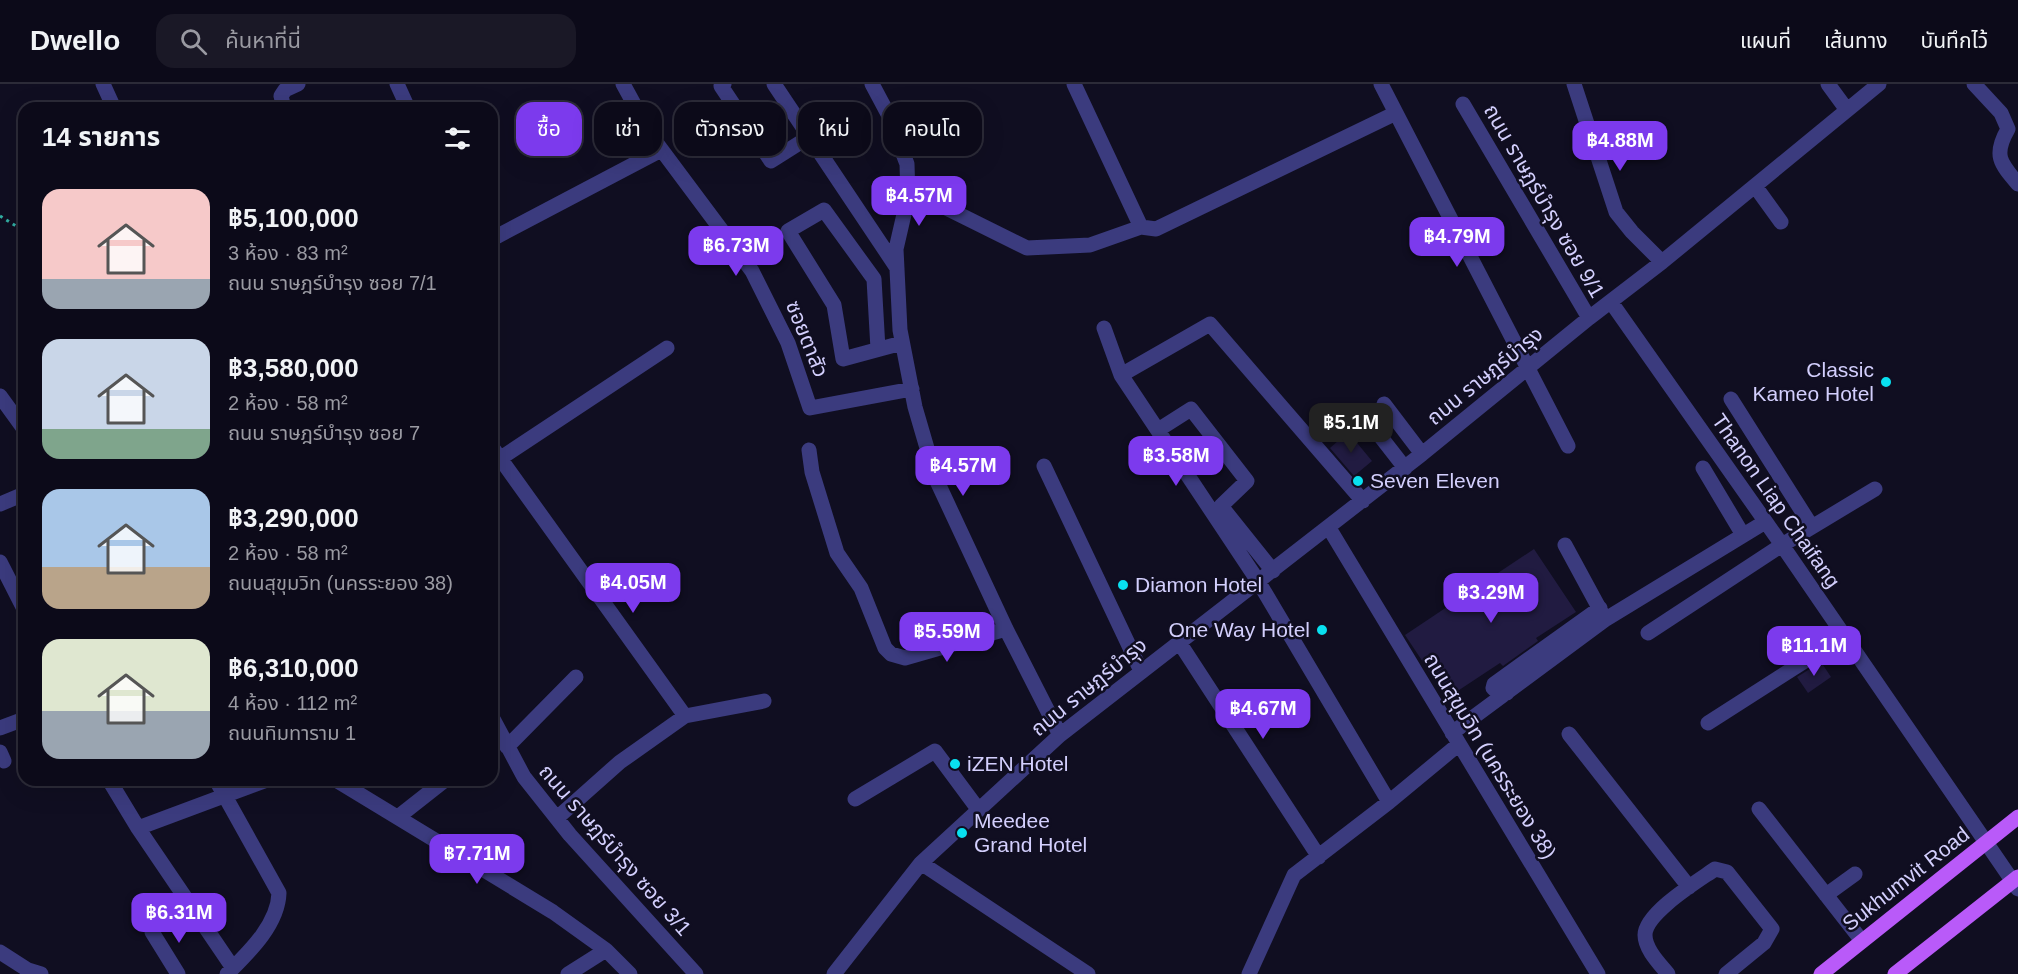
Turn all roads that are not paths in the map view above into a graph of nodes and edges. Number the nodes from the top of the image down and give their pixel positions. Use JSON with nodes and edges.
{"nodes":[{"id":1,"x":298,"y":84,"type":"edge"},
{"id":2,"x":397,"y":84,"type":"edge"},
{"id":3,"x":623,"y":84,"type":"edge"},
{"id":4,"x":724,"y":84,"type":"edge"},
{"id":5,"x":774,"y":84,"type":"edge"},
{"id":6,"x":872,"y":84,"type":"edge"},
{"id":7,"x":1074,"y":84,"type":"edge"},
{"id":8,"x":1381,"y":84,"type":"edge"},
{"id":9,"x":1574,"y":84,"type":"edge"},
{"id":10,"x":1828,"y":84,"type":"edge"},
{"id":11,"x":1879,"y":84,"type":"edge"},
{"id":12,"x":1974,"y":84,"type":"edge"},
{"id":13,"x":105,"y":85,"type":"edge"},
{"id":14,"x":112,"y":102,"type":"edge"},
{"id":15,"x":282,"y":102,"type":"edge"},
{"id":16,"x":405,"y":102,"type":"edge"},
{"id":17,"x":633,"y":102,"type":"edge"},
{"id":18,"x":1463,"y":104,"type":"dead end"},
{"id":19,"x":1847,"y":110,"type":"junction"},
{"id":20,"x":1396,"y":113,"type":"junction"},
{"id":21,"x":798,"y":120,"type":"edge"},
{"id":22,"x":798,"y":143,"type":"edge"},
{"id":23,"x":662,"y":151,"type":"edge"},
{"id":24,"x":650,"y":156,"type":"edge"},
{"id":25,"x":822,"y":156,"type":"edge"},
{"id":26,"x":2018,"y":184,"type":"edge"},
{"id":27,"x":1755,"y":186,"type":"junction"},
{"id":28,"x":908,"y":193,"type":"junction"},
{"id":29,"x":1781,"y":222,"type":"dead end"},
{"id":30,"x":1141,"y":227,"type":"junction"},
{"id":31,"x":498,"y":236,"type":"edge"},
{"id":32,"x":1662,"y":262,"type":"junction"},
{"id":33,"x":897,"y":268,"type":"junction"},
{"id":34,"x":1611,"y":302,"type":"junction"},
{"id":35,"x":1589,"y":318,"type":"junction"},
{"id":36,"x":1104,"y":328,"type":"dead end"},
{"id":37,"x":902,"y":343,"type":"junction"},
{"id":38,"x":667,"y":348,"type":"dead end"},
{"id":39,"x":878,"y":349,"type":"junction"},
{"id":40,"x":1528,"y":369,"type":"junction"},
{"id":41,"x":1121,"y":375,"type":"junction"},
{"id":42,"x":912,"y":389,"type":"junction"},
{"id":43,"x":1731,"y":399,"type":"dead end"},
{"id":44,"x":2,"y":401,"type":"edge"},
{"id":45,"x":1384,"y":404,"type":"dead end"},
{"id":46,"x":1366,"y":418,"type":"dead end"},
{"id":47,"x":18,"y":421,"type":"edge"},
{"id":48,"x":1158,"y":430,"type":"junction"},
{"id":49,"x":1568,"y":446,"type":"dead end"},
{"id":50,"x":809,"y":450,"type":"dead end"},
{"id":51,"x":498,"y":452,"type":"edge"},
{"id":52,"x":1422,"y":454,"type":"junction"},
{"id":53,"x":498,"y":456,"type":"edge"},
{"id":54,"x":1044,"y":466,"type":"dead end"},
{"id":55,"x":1404,"y":468,"type":"junction"},
{"id":56,"x":1703,"y":468,"type":"dead end"},
{"id":57,"x":1875,"y":489,"type":"dead end"},
{"id":58,"x":18,"y":496,"type":"edge"},
{"id":59,"x":1363,"y":501,"type":"junction"},
{"id":60,"x":0,"y":504,"type":"edge"},
{"id":61,"x":1765,"y":522,"type":"junction"},
{"id":62,"x":1329,"y":528,"type":"junction"},
{"id":63,"x":1812,"y":528,"type":"junction"},
{"id":64,"x":1743,"y":535,"type":"junction"},
{"id":65,"x":1565,"y":545,"type":"dead end"},
{"id":66,"x":1782,"y":545,"type":"junction"},
{"id":67,"x":0,"y":562,"type":"edge"},
{"id":68,"x":1273,"y":572,"type":"junction"},
{"id":69,"x":1258,"y":581,"type":"junction"},
{"id":70,"x":18,"y":597,"type":"edge"},
{"id":71,"x":1603,"y":614,"type":"junction"},
{"id":72,"x":1006,"y":629,"type":"junction"},
{"id":73,"x":1648,"y":633,"type":"dead end"},
{"id":74,"x":1844,"y":636,"type":"junction"},
{"id":75,"x":1179,"y":642,"type":"junction"},
{"id":76,"x":1142,"y":672,"type":"junction"},
{"id":77,"x":576,"y":677,"type":"dead end"},
{"id":78,"x":764,"y":701,"type":"dead end"},
{"id":79,"x":685,"y":716,"type":"junction"},
{"id":80,"x":18,"y":721,"type":"edge"},
{"id":81,"x":1708,"y":723,"type":"dead end"},
{"id":82,"x":0,"y":728,"type":"edge"},
{"id":83,"x":498,"y":729,"type":"edge"},
{"id":84,"x":1569,"y":734,"type":"dead end"},
{"id":85,"x":1060,"y":735,"type":"junction"},
{"id":86,"x":1456,"y":739,"type":"junction"},
{"id":87,"x":507,"y":747,"type":"junction"},
{"id":88,"x":113,"y":786,"type":"edge"},
{"id":89,"x":219,"y":786,"type":"edge"},
{"id":90,"x":250,"y":786,"type":"edge"},
{"id":91,"x":346,"y":786,"type":"edge"},
{"id":92,"x":438,"y":786,"type":"edge"},
{"id":93,"x":224,"y":795,"type":"junction"},
{"id":94,"x":855,"y":800,"type":"dead end"},
{"id":95,"x":1389,"y":802,"type":"junction"},
{"id":96,"x":978,"y":809,"type":"junction"},
{"id":97,"x":1760,"y":809,"type":"dead end"},
{"id":98,"x":2018,"y":817,"type":"edge"},
{"id":99,"x":398,"y":818,"type":"junction"},
{"id":100,"x":557,"y":818,"type":"junction"},
{"id":101,"x":138,"y":828,"type":"junction"},
{"id":102,"x":1986,"y":843,"type":"junction"},
{"id":103,"x":1319,"y":857,"type":"junction"},
{"id":104,"x":921,"y":863,"type":"junction"},
{"id":105,"x":1855,"y":874,"type":"dead end"},
{"id":106,"x":2016,"y":882,"type":"edge"},
{"id":107,"x":1689,"y":887,"type":"junction"},
{"id":108,"x":1826,"y":895,"type":"junction"},
{"id":109,"x":152,"y":932,"type":"dead end"},
{"id":110,"x":1862,"y":941,"type":"junction"},
{"id":111,"x":606,"y":950,"type":"junction"},
{"id":112,"x":0,"y":952,"type":"edge"},
{"id":113,"x":230,"y":971,"type":"edge"},
{"id":114,"x":1591,"y":972,"type":"edge"},
{"id":115,"x":41,"y":974,"type":"edge"},
{"id":116,"x":178,"y":974,"type":"edge"},
{"id":117,"x":568,"y":974,"type":"edge"},
{"id":118,"x":630,"y":974,"type":"edge"},
{"id":119,"x":696,"y":974,"type":"edge"},
{"id":120,"x":834,"y":974,"type":"edge"},
{"id":121,"x":1088,"y":974,"type":"edge"},
{"id":122,"x":1249,"y":974,"type":"edge"},
{"id":123,"x":1668,"y":974,"type":"edge"},
{"id":124,"x":1726,"y":974,"type":"edge"},
{"id":125,"x":1821,"y":974,"type":"edge"},
{"id":126,"x":1895,"y":974,"type":"edge"}],
"edges":[{"from":1,"to":15,"type":"street"},
{"from":2,"to":16,"type":"street"},
{"from":3,"to":17,"type":"street","name":"ซอยตาสัว"},
{"from":4,"to":22,"type":"street"},
{"from":5,"to":21,"type":"street"},
{"from":6,"to":28,"type":"street"},
{"from":7,"to":30,"type":"street"},
{"from":8,"to":20,"type":"street"},
{"from":9,"to":32,"type":"street"},
{"from":10,"to":19,"type":"street"},
{"from":11,"to":19,"type":"street","name":"ถนน ราษฎร์บำรุง"},
{"from":12,"to":26,"type":"street"},
{"from":13,"to":14,"type":"street"},
{"from":18,"to":35,"type":"street","name":"ถนน ราษฎร์บำรุง ซอย 9/1"},
{"from":19,"to":27,"type":"street","name":"ถนน ราษฎร์บำรุง"},
{"from":20,"to":30,"type":"street"},
{"from":20,"to":40,"type":"street"},
{"from":23,"to":42,"type":"street","name":"ซอยตาสัว"},
{"from":24,"to":31,"type":"street"},
{"from":25,"to":33,"type":"street"},
{"from":27,"to":29,"type":"street"},
{"from":27,"to":32,"type":"street","name":"ถนน ราษฎร์บำรุง"},
{"from":28,"to":30,"type":"street"},
{"from":28,"to":33,"type":"street"},
{"from":32,"to":34,"type":"street","name":"ถนน ราษฎร์บำรุง"},
{"from":33,"to":37,"type":"street"},
{"from":34,"to":35,"type":"street","name":"ถนน ราษฎร์บำรุง"},
{"from":34,"to":61,"type":"street","name":"Thanon Liap Chaifang"},
{"from":35,"to":40,"type":"street","name":"ถนน ราษฎร์บำรุง"},
{"from":36,"to":41,"type":"street"},
{"from":37,"to":39,"type":"street"},
{"from":37,"to":42,"type":"street"},
{"from":38,"to":51,"type":"street"},
{"from":39,"to":39,"type":"street"},
{"from":40,"to":49,"type":"street"},
{"from":40,"to":52,"type":"street","name":"ถนน ราษฎร์บำรุง"},
{"from":41,"to":48,"type":"street"},
{"from":41,"to":59,"type":"street"},
{"from":42,"to":72,"type":"street"},
{"from":43,"to":63,"type":"street"},
{"from":44,"to":47,"type":"street"},
{"from":45,"to":52,"type":"street"},
{"from":46,"to":55,"type":"street"},
{"from":48,"to":68,"type":"street"},
{"from":48,"to":69,"type":"street"},
{"from":50,"to":72,"type":"street"},
{"from":52,"to":55,"type":"street","name":"ถนน ราษฎร์บำรุง"},
{"from":53,"to":79,"type":"street"},
{"from":54,"to":76,"type":"street"},
{"from":55,"to":59,"type":"street","name":"ถนน ราษฎร์บำรุง"},
{"from":56,"to":64,"type":"street"},
{"from":57,"to":63,"type":"street"},
{"from":58,"to":60,"type":"street"},
{"from":59,"to":62,"type":"street","name":"ถนน ราษฎร์บำรุง"},
{"from":61,"to":64,"type":"street"},
{"from":61,"to":66,"type":"street","name":"Thanon Liap Chaifang"},
{"from":62,"to":68,"type":"street","name":"ถนน ราษฎร์บำรุง"},
{"from":62,"to":86,"type":"street","name":"ถนนสุขุมวิท (นครระยอง 38)"},
{"from":63,"to":66,"type":"street"},
{"from":64,"to":71,"type":"street"},
{"from":65,"to":71,"type":"street"},
{"from":66,"to":73,"type":"street"},
{"from":66,"to":74,"type":"street","name":"Thanon Liap Chaifang"},
{"from":67,"to":70,"type":"street"},
{"from":68,"to":69,"type":"street","name":"ถนน ราษฎร์บำรุง"},
{"from":69,"to":75,"type":"street","name":"ถนน ราษฎร์บำรุง"},
{"from":69,"to":95,"type":"street"},
{"from":71,"to":86,"type":"street"},
{"from":72,"to":85,"type":"street"},
{"from":74,"to":81,"type":"street"},
{"from":74,"to":102,"type":"street","name":"Thanon Liap Chaifang"},
{"from":75,"to":76,"type":"street","name":"ถนน ราษฎร์บำรุง"},
{"from":75,"to":103,"type":"street"},
{"from":76,"to":85,"type":"street","name":"ถนน ราษฎร์บำรุง"},
{"from":77,"to":87,"type":"street"},
{"from":78,"to":79,"type":"street"},
{"from":79,"to":100,"type":"street"},
{"from":80,"to":82,"type":"street"},
{"from":83,"to":87,"type":"street","name":"ถนน ราษฎร์บำรุง ซอย 3/1"},
{"from":84,"to":107,"type":"street"},
{"from":85,"to":96,"type":"street","name":"ถนน ราษฎร์บำรุง"},
{"from":86,"to":95,"type":"street"},
{"from":86,"to":114,"type":"street","name":"ถนนสุขุมวิท (นครระยอง 38)"},
{"from":87,"to":100,"type":"street","name":"ถนน ราษฎร์บำรุง ซอย 3/1"},
{"from":88,"to":101,"type":"street"},
{"from":89,"to":93,"type":"street"},
{"from":90,"to":93,"type":"street"},
{"from":91,"to":99,"type":"street"},
{"from":92,"to":99,"type":"street"},
{"from":93,"to":101,"type":"street"},
{"from":93,"to":113,"type":"street"},
{"from":94,"to":96,"type":"street"},
{"from":95,"to":103,"type":"street"},
{"from":96,"to":104,"type":"street","name":"ถนน ราษฎร์บำรุง"},
{"from":97,"to":108,"type":"street"},
{"from":98,"to":102,"type":"main road","name":"Sukhumvit Road"},
{"from":99,"to":111,"type":"street"},
{"from":100,"to":119,"type":"street","name":"ถนน ราษฎร์บำรุง ซอย 3/1"},
{"from":101,"to":113,"type":"street"},
{"from":102,"to":106,"type":"street","name":"Thanon Liap Chaifang"},
{"from":102,"to":110,"type":"main road","name":"Sukhumvit Road"},
{"from":103,"to":122,"type":"street"},
{"from":104,"to":120,"type":"street","name":"ถนน ราษฎร์บำรุง"},
{"from":104,"to":121,"type":"street"},
{"from":105,"to":108,"type":"street"},
{"from":106,"to":126,"type":"main road"},
{"from":107,"to":123,"type":"street"},
{"from":107,"to":124,"type":"street"},
{"from":108,"to":110,"type":"street"},
{"from":109,"to":116,"type":"street"},
{"from":110,"to":125,"type":"main road","name":"Sukhumvit Road"},
{"from":111,"to":117,"type":"street"},
{"from":111,"to":118,"type":"street"},
{"from":112,"to":115,"type":"street"}]}
